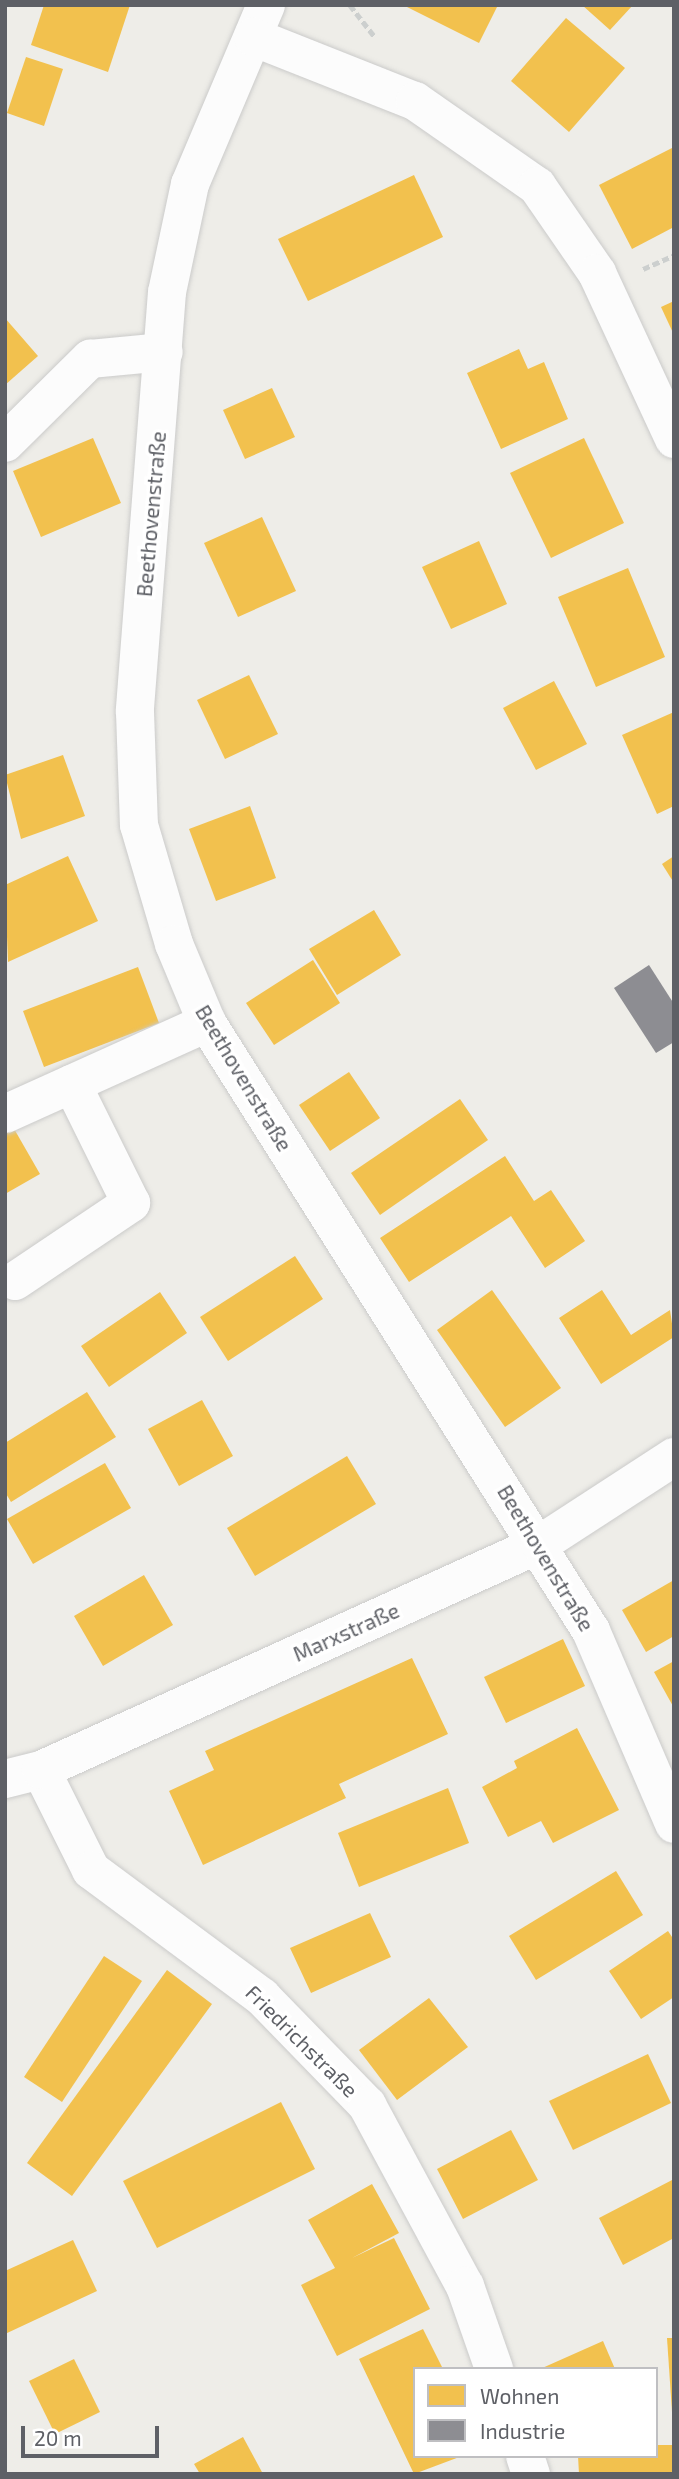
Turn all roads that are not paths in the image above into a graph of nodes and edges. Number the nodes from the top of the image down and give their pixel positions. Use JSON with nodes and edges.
{"nodes":[{"id":1,"x":260,"y":21,"type":"edge"},
{"id":2,"x":164,"y":352,"type":"junction"},
{"id":3,"x":674,"y":439,"type":"edge"},
{"id":4,"x":5,"y":443,"type":"edge"},
{"id":5,"x":207,"y":1023,"type":"junction"},
{"id":6,"x":72,"y":1084,"type":"junction"},
{"id":7,"x":5,"y":1114,"type":"edge"},
{"id":8,"x":15,"y":1281,"type":"dead end"},
{"id":9,"x":674,"y":1457,"type":"edge"},
{"id":10,"x":540,"y":1544,"type":"junction"},
{"id":11,"x":23,"y":1775,"type":"edge"},
{"id":12,"x":674,"y":1825,"type":"edge"},
{"id":13,"x":493,"y":2367,"type":"edge"}],
"edges":[{"from":1,"to":2,"type":"street","name":"Beethovenstraße"},
{"from":1,"to":3,"type":"street"},
{"from":2,"to":4,"type":"street"},
{"from":2,"to":5,"type":"street","name":"Beethovenstraße"},
{"from":5,"to":6,"type":"street"},
{"from":5,"to":10,"type":"street","name":"Beethovenstraße"},
{"from":6,"to":7,"type":"street"},
{"from":6,"to":8,"type":"street"},
{"from":9,"to":10,"type":"street","name":"Marxstraße"},
{"from":10,"to":11,"type":"street","name":"Marxstraße"},
{"from":10,"to":12,"type":"street","name":"Beethovenstraße"},
{"from":11,"to":13,"type":"street","name":"Friedrichstraße"}]}
